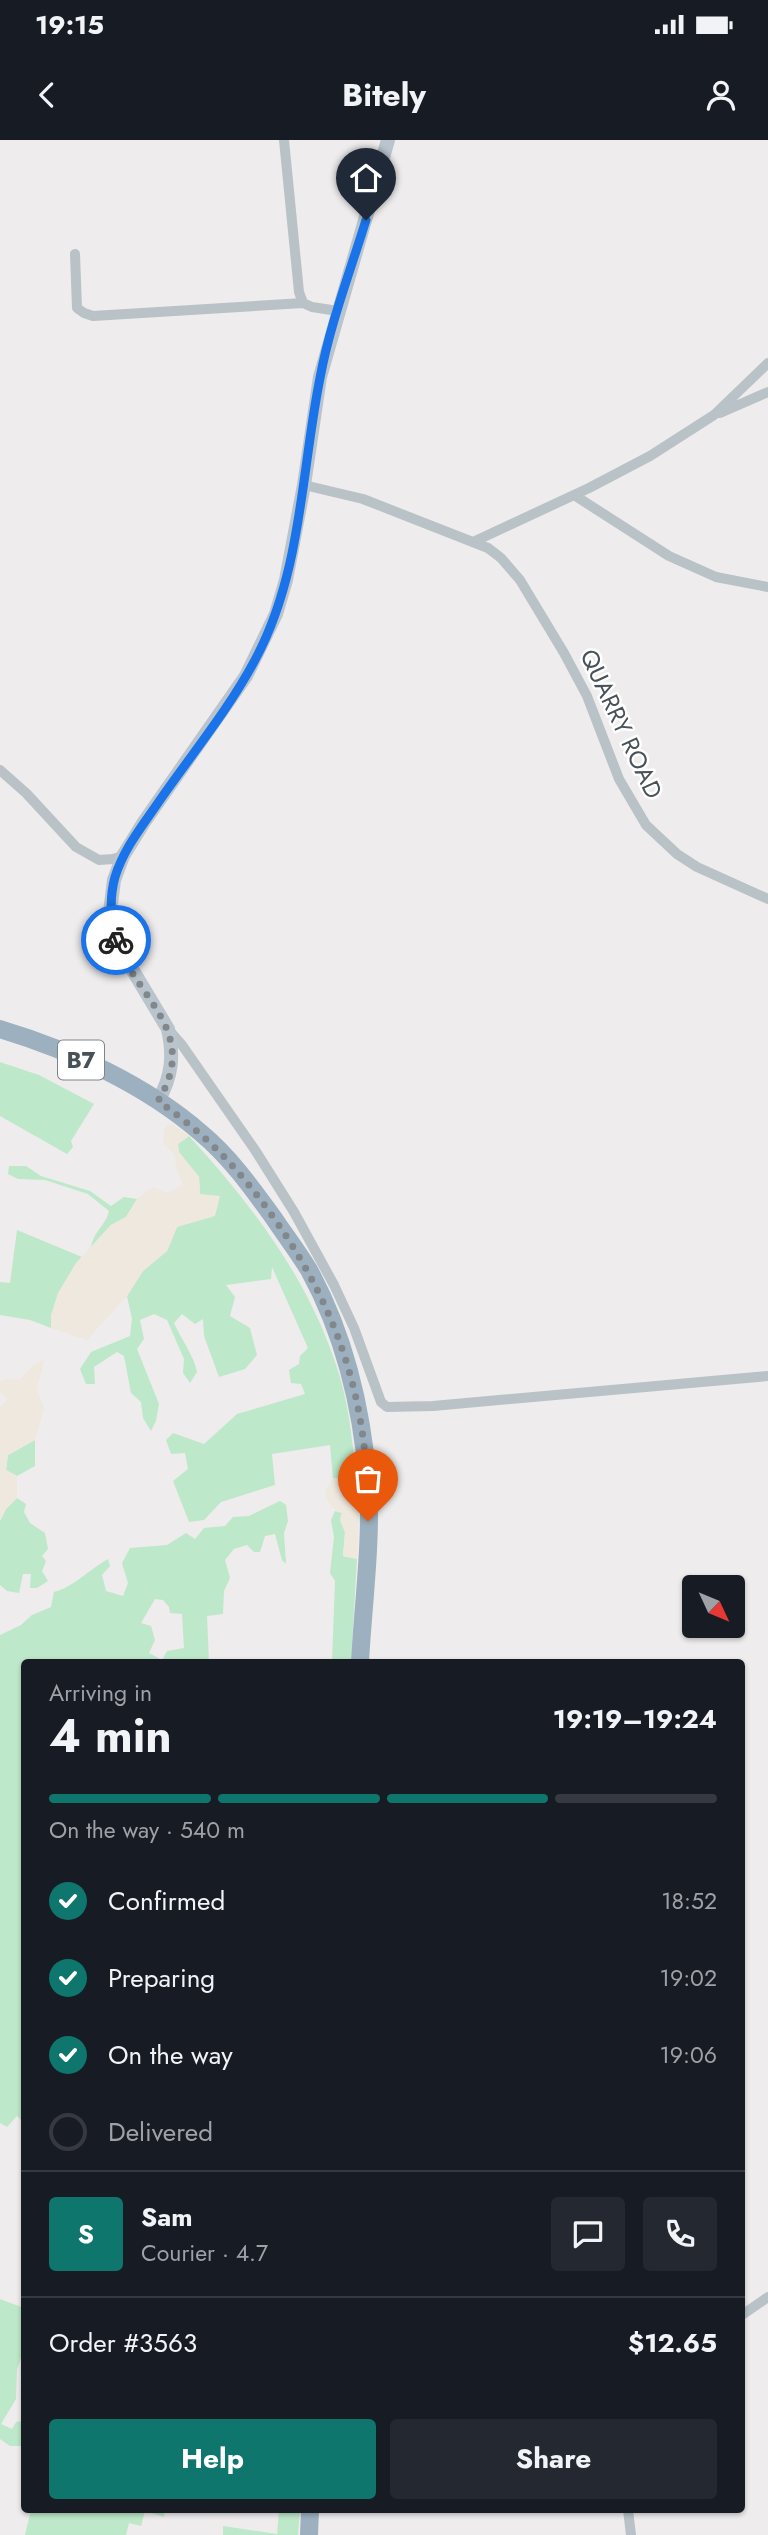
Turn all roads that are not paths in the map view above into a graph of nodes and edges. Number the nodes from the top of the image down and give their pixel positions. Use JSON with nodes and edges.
{"nodes":[{"id":1,"x":284,"y":140,"type":"edge"},
{"id":2,"x":388,"y":140,"type":"edge"},
{"id":3,"x":75,"y":254,"type":"dead end"},
{"id":4,"x":303,"y":303,"type":"junction"},
{"id":5,"x":338,"y":311,"type":"junction"},
{"id":6,"x":768,"y":363,"type":"edge"},
{"id":7,"x":768,"y":392,"type":"edge"},
{"id":8,"x":714,"y":415,"type":"junction"},
{"id":9,"x":304,"y":485,"type":"junction"},
{"id":10,"x":574,"y":495,"type":"junction"},
{"id":11,"x":473,"y":542,"type":"junction"},
{"id":12,"x":768,"y":587,"type":"edge"},
{"id":13,"x":0,"y":770,"type":"edge"},
{"id":14,"x":123,"y":856,"type":"junction"},
{"id":15,"x":768,"y":899,"type":"edge"},
{"id":16,"x":0,"y":1029,"type":"edge"},
{"id":17,"x":168,"y":1029,"type":"junction"},
{"id":18,"x":158,"y":1101,"type":"junction"},
{"id":19,"x":768,"y":1376,"type":"edge"},
{"id":20,"x":360,"y":1659,"type":"edge"},
{"id":21,"x":768,"y":2297,"type":"edge"},
{"id":22,"x":745,"y":2313,"type":"edge"},
{"id":23,"x":310,"y":2513,"type":"edge"},
{"id":24,"x":628,"y":2513,"type":"edge"},
{"id":25,"x":309,"y":2535,"type":"edge"},
{"id":26,"x":631,"y":2535,"type":"edge"}],
"edges":[{"from":1,"to":4,"type":"street"},
{"from":2,"to":5,"type":"main road"},
{"from":3,"to":4,"type":"street"},
{"from":4,"to":5,"type":"street"},
{"from":5,"to":9,"type":"main road"},
{"from":6,"to":8,"type":"street"},
{"from":7,"to":8,"type":"street"},
{"from":8,"to":10,"type":"street"},
{"from":9,"to":11,"type":"street","name":"QUARRY ROAD"},
{"from":9,"to":14,"type":"main road"},
{"from":10,"to":11,"type":"street"},
{"from":10,"to":12,"type":"street"},
{"from":11,"to":15,"type":"street","name":"QUARRY ROAD"},
{"from":13,"to":14,"type":"street"},
{"from":14,"to":17,"type":"main road"},
{"from":16,"to":18,"type":"highway","number":"B7"},
{"from":17,"to":18,"type":"main road"},
{"from":17,"to":19,"type":"street"},
{"from":18,"to":20,"type":"highway","number":"B7"},
{"from":21,"to":22,"type":"street"},
{"from":23,"to":25,"type":"highway"},
{"from":24,"to":26,"type":"street"}]}
